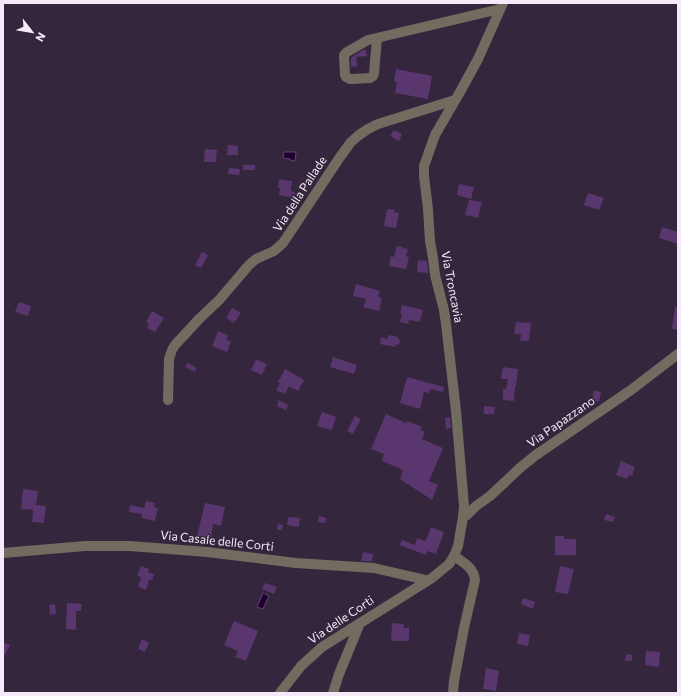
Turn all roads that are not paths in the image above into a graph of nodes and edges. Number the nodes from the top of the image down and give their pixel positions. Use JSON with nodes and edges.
{"nodes":[{"id":1,"x":502,"y":6,"type":"edge"},
{"id":2,"x":377,"y":38,"type":"junction"},
{"id":3,"x":455,"y":100,"type":"junction"},
{"id":4,"x":678,"y":354,"type":"edge"},
{"id":5,"x":168,"y":400,"type":"dead end"},
{"id":6,"x":463,"y":517,"type":"junction"},
{"id":7,"x":3,"y":553,"type":"edge"},
{"id":8,"x":454,"y":556,"type":"junction"},
{"id":9,"x":426,"y":580,"type":"junction"},
{"id":10,"x":360,"y":622,"type":"junction"},
{"id":11,"x":280,"y":693,"type":"edge"},
{"id":12,"x":333,"y":693,"type":"edge"},
{"id":13,"x":453,"y":693,"type":"edge"}],
"edges":[{"from":1,"to":2,"type":"street"},
{"from":1,"to":3,"type":"street","name":"Via Troncavia"},
{"from":2,"to":2,"type":"street"},
{"from":3,"to":5,"type":"street","name":"Via della Pallade"},
{"from":3,"to":6,"type":"street","name":"Via Troncavia"},
{"from":4,"to":6,"type":"street","name":"Via Papazzano"},
{"from":6,"to":8,"type":"street","name":"Via Troncavia"},
{"from":7,"to":9,"type":"street","name":"Via Casale delle Corti"},
{"from":8,"to":9,"type":"street","name":"Via Troncavia"},
{"from":8,"to":13,"type":"street"},
{"from":9,"to":10,"type":"street","name":"Via delle Corti"},
{"from":10,"to":11,"type":"street","name":"Via delle Corti"},
{"from":10,"to":12,"type":"street"}]}
